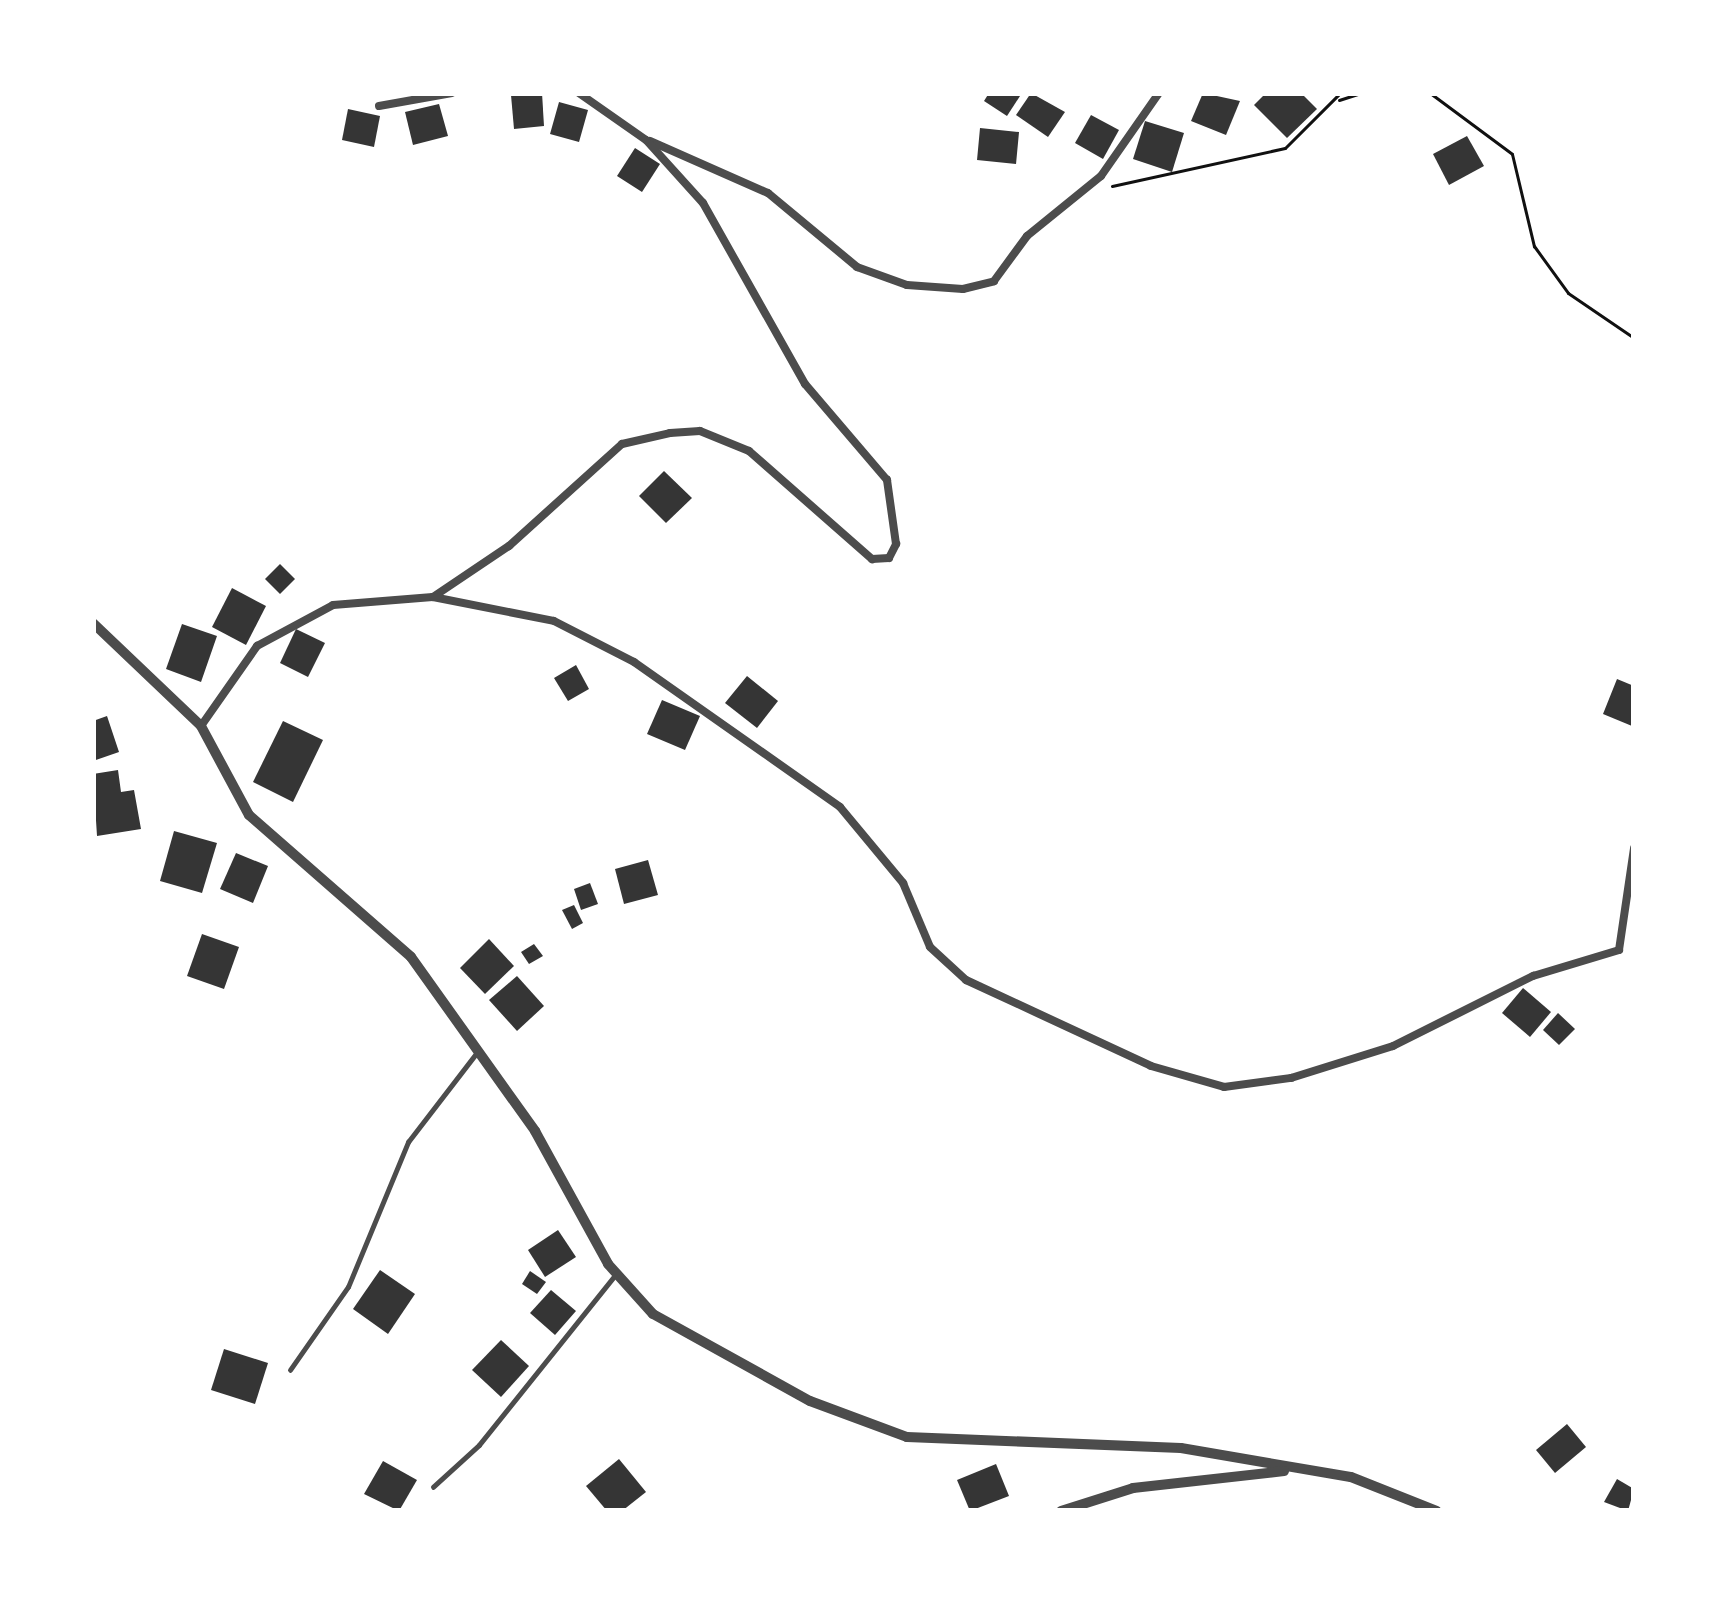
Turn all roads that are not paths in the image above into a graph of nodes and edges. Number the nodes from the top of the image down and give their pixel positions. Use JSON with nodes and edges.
{"nodes":[{"id":1,"x":452,"y":93,"type":"edge"},
{"id":2,"x":579,"y":93,"type":"edge"},
{"id":3,"x":1159,"y":93,"type":"edge"},
{"id":4,"x":379,"y":106,"type":"dead end"},
{"id":5,"x":646,"y":140,"type":"junction"},
{"id":6,"x":433,"y":597,"type":"junction"},
{"id":7,"x":93,"y":623,"type":"edge"},
{"id":8,"x":201,"y":726,"type":"junction"},
{"id":9,"x":1634,"y":848,"type":"edge"},
{"id":10,"x":478,"y":1051,"type":"junction"},
{"id":11,"x":616,"y":1275,"type":"junction"},
{"id":12,"x":290,"y":1370,"type":"dead end"},
{"id":13,"x":1293,"y":1469,"type":"junction"},
{"id":14,"x":433,"y":1487,"type":"dead end"},
{"id":15,"x":1061,"y":1511,"type":"edge"},
{"id":16,"x":1437,"y":1511,"type":"edge"}],
"edges":[{"from":1,"to":4,"type":"street"},
{"from":2,"to":5,"type":"street"},
{"from":3,"to":5,"type":"street"},
{"from":5,"to":6,"type":"street"},
{"from":6,"to":8,"type":"street"},
{"from":6,"to":9,"type":"street"},
{"from":7,"to":8,"type":"street"},
{"from":8,"to":10,"type":"street"},
{"from":10,"to":11,"type":"street"},
{"from":10,"to":12,"type":"lane"},
{"from":11,"to":13,"type":"street"},
{"from":11,"to":14,"type":"lane"},
{"from":13,"to":15,"type":"street"},
{"from":13,"to":16,"type":"street"}]}
